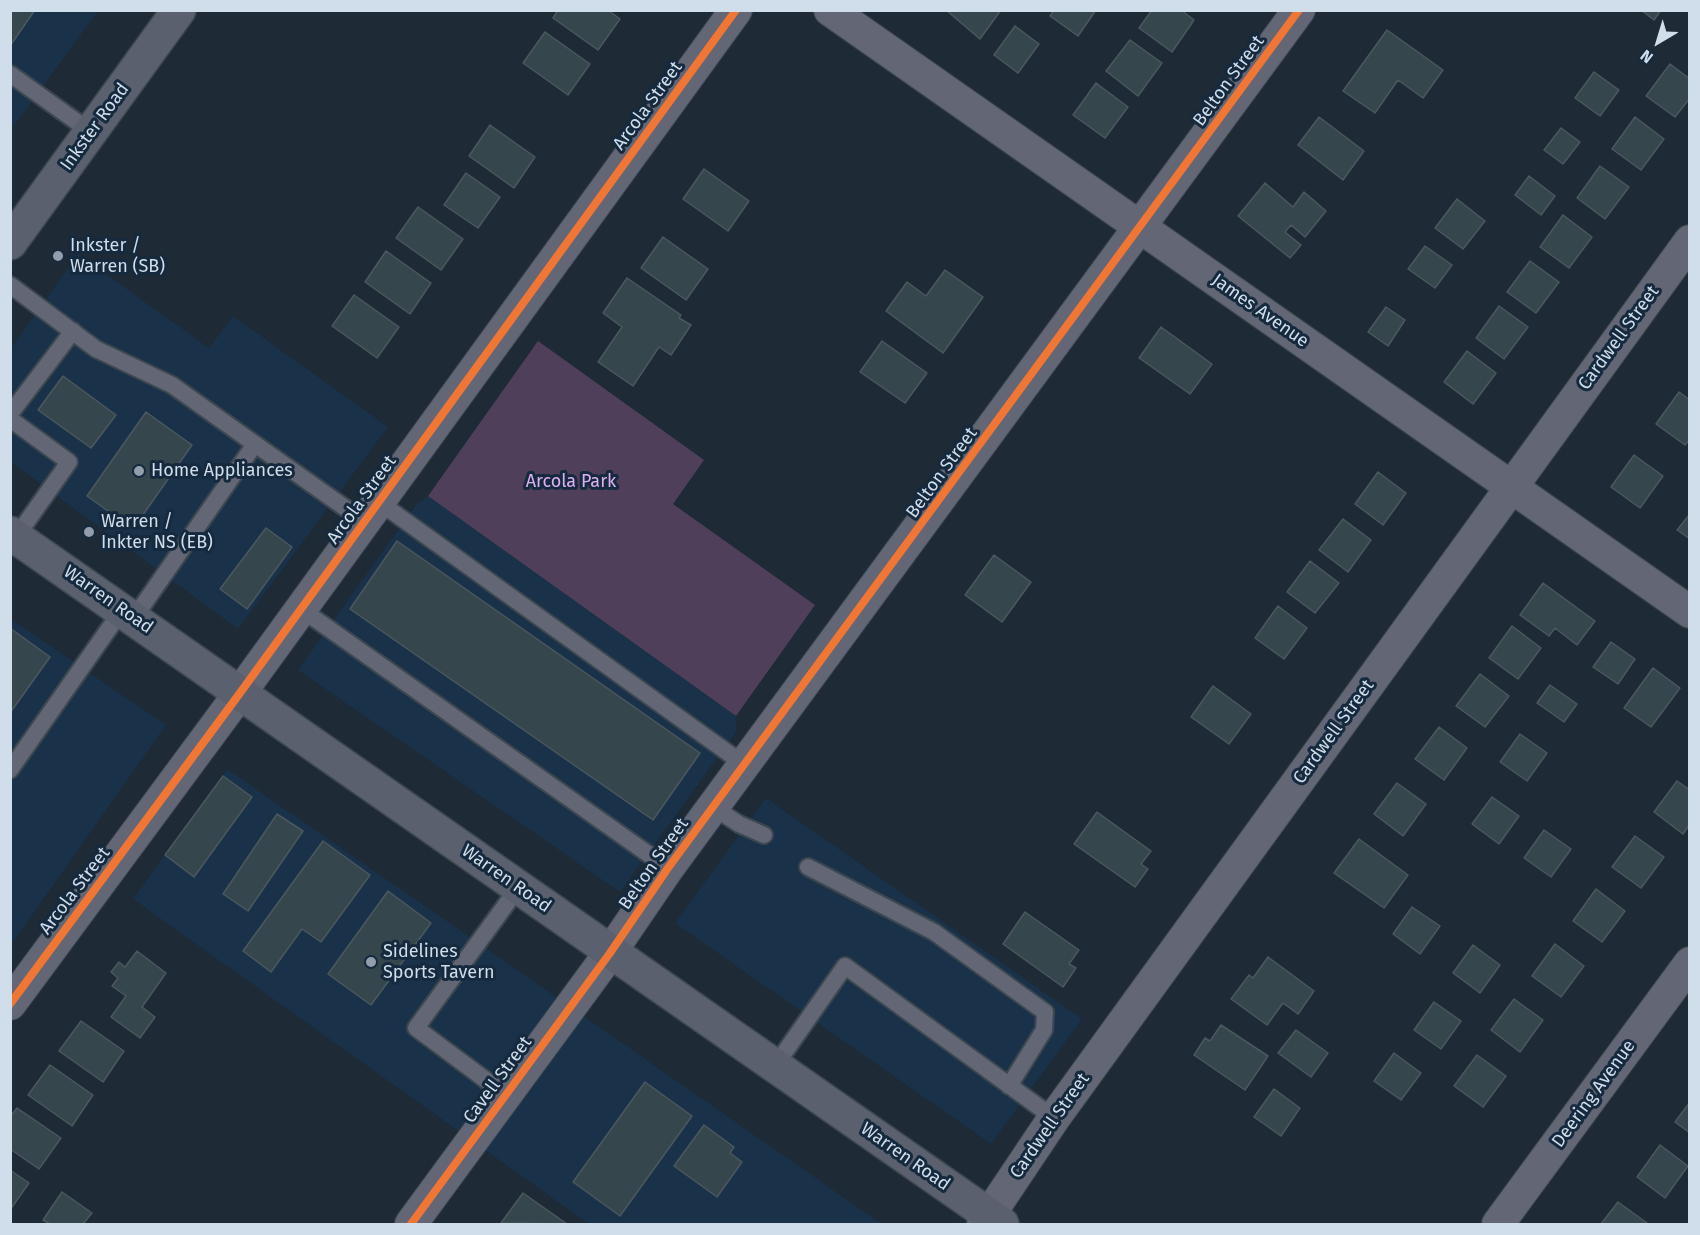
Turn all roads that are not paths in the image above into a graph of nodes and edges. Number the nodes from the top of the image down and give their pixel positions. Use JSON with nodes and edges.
{"nodes":[{"id":1,"x":179,"y":10,"type":"edge"},
{"id":2,"x":736,"y":10,"type":"edge"},
{"id":3,"x":830,"y":10,"type":"edge"},
{"id":4,"x":1299,"y":10,"type":"edge"},
{"id":5,"x":10,"y":74,"type":"edge"},
{"id":6,"x":91,"y":132,"type":"junction"},
{"id":7,"x":1141,"y":228,"type":"junction"},
{"id":8,"x":1689,"y":242,"type":"edge"},
{"id":9,"x":10,"y":243,"type":"edge"},
{"id":10,"x":10,"y":285,"type":"edge"},
{"id":11,"x":73,"y":331,"type":"junction"},
{"id":12,"x":10,"y":414,"type":"edge"},
{"id":13,"x":10,"y":419,"type":"edge"},
{"id":14,"x":255,"y":444,"type":"junction"},
{"id":15,"x":1510,"y":488,"type":"junction"},
{"id":16,"x":372,"y":512,"type":"junction"},
{"id":17,"x":13,"y":535,"type":"edge"},
{"id":18,"x":301,"y":609,"type":"junction"},
{"id":19,"x":1689,"y":612,"type":"edge"},
{"id":20,"x":128,"y":614,"type":"junction"},
{"id":21,"x":240,"y":693,"type":"junction"},
{"id":22,"x":745,"y":765,"type":"junction"},
{"id":23,"x":10,"y":770,"type":"edge"},
{"id":24,"x":713,"y":807,"type":"junction"},
{"id":25,"x":764,"y":835,"type":"dead end"},
{"id":26,"x":808,"y":867,"type":"dead end"},
{"id":27,"x":668,"y":868,"type":"junction"},
{"id":28,"x":518,"y":888,"type":"junction"},
{"id":29,"x":610,"y":953,"type":"junction"},
{"id":30,"x":1689,"y":963,"type":"edge"},
{"id":31,"x":10,"y":1004,"type":"edge"},
{"id":32,"x":775,"y":1066,"type":"junction"},
{"id":33,"x":1008,"y":1086,"type":"junction"},
{"id":34,"x":506,"y":1095,"type":"junction"},
{"id":35,"x":1054,"y":1118,"type":"junction"},
{"id":36,"x":991,"y":1222,"type":"edge"},
{"id":37,"x":411,"y":1224,"type":"edge"},
{"id":38,"x":1498,"y":1224,"type":"edge"}],
"edges":[{"from":1,"to":6,"type":"main road","name":"Inkster Road"},
{"from":2,"to":16,"type":"street","name":"Arcola Street"},
{"from":3,"to":7,"type":"street","name":"James Avenue"},
{"from":4,"to":7,"type":"street","name":"Belton Street"},
{"from":5,"to":6,"type":"lane"},
{"from":6,"to":9,"type":"main road","name":"Inkster Road"},
{"from":7,"to":15,"type":"street","name":"James Avenue"},
{"from":7,"to":22,"type":"street","name":"Belton Street"},
{"from":8,"to":15,"type":"street","name":"Cardwell Street"},
{"from":10,"to":11,"type":"lane"},
{"from":11,"to":12,"type":"lane"},
{"from":11,"to":14,"type":"lane"},
{"from":13,"to":17,"type":"lane"},
{"from":14,"to":16,"type":"lane"},
{"from":14,"to":20,"type":"lane"},
{"from":15,"to":19,"type":"street","name":"James Avenue"},
{"from":15,"to":35,"type":"street","name":"Cardwell Street"},
{"from":16,"to":18,"type":"street","name":"Arcola Street"},
{"from":16,"to":22,"type":"lane"},
{"from":17,"to":20,"type":"main road","name":"Warren Road"},
{"from":18,"to":21,"type":"street","name":"Arcola Street"},
{"from":18,"to":27,"type":"lane"},
{"from":20,"to":21,"type":"main road","name":"Warren Road"},
{"from":20,"to":23,"type":"lane"},
{"from":21,"to":28,"type":"main road","name":"Warren Road"},
{"from":21,"to":31,"type":"street","name":"Arcola Street"},
{"from":22,"to":24,"type":"street","name":"Belton Street"},
{"from":24,"to":25,"type":"lane"},
{"from":24,"to":27,"type":"street","name":"Belton Street"},
{"from":26,"to":33,"type":"lane"},
{"from":27,"to":29,"type":"street","name":"Belton Street"},
{"from":28,"to":29,"type":"main road","name":"Warren Road"},
{"from":28,"to":34,"type":"lane"},
{"from":29,"to":32,"type":"main road","name":"Warren Road"},
{"from":29,"to":34,"type":"street","name":"Cavell Street"},
{"from":30,"to":38,"type":"street","name":"Deering Avenue"},
{"from":32,"to":33,"type":"lane"},
{"from":32,"to":36,"type":"main road","name":"Warren Road"},
{"from":33,"to":35,"type":"lane"},
{"from":34,"to":37,"type":"street","name":"Cavell Street"},
{"from":35,"to":36,"type":"street","name":"Cardwell Street"}]}
